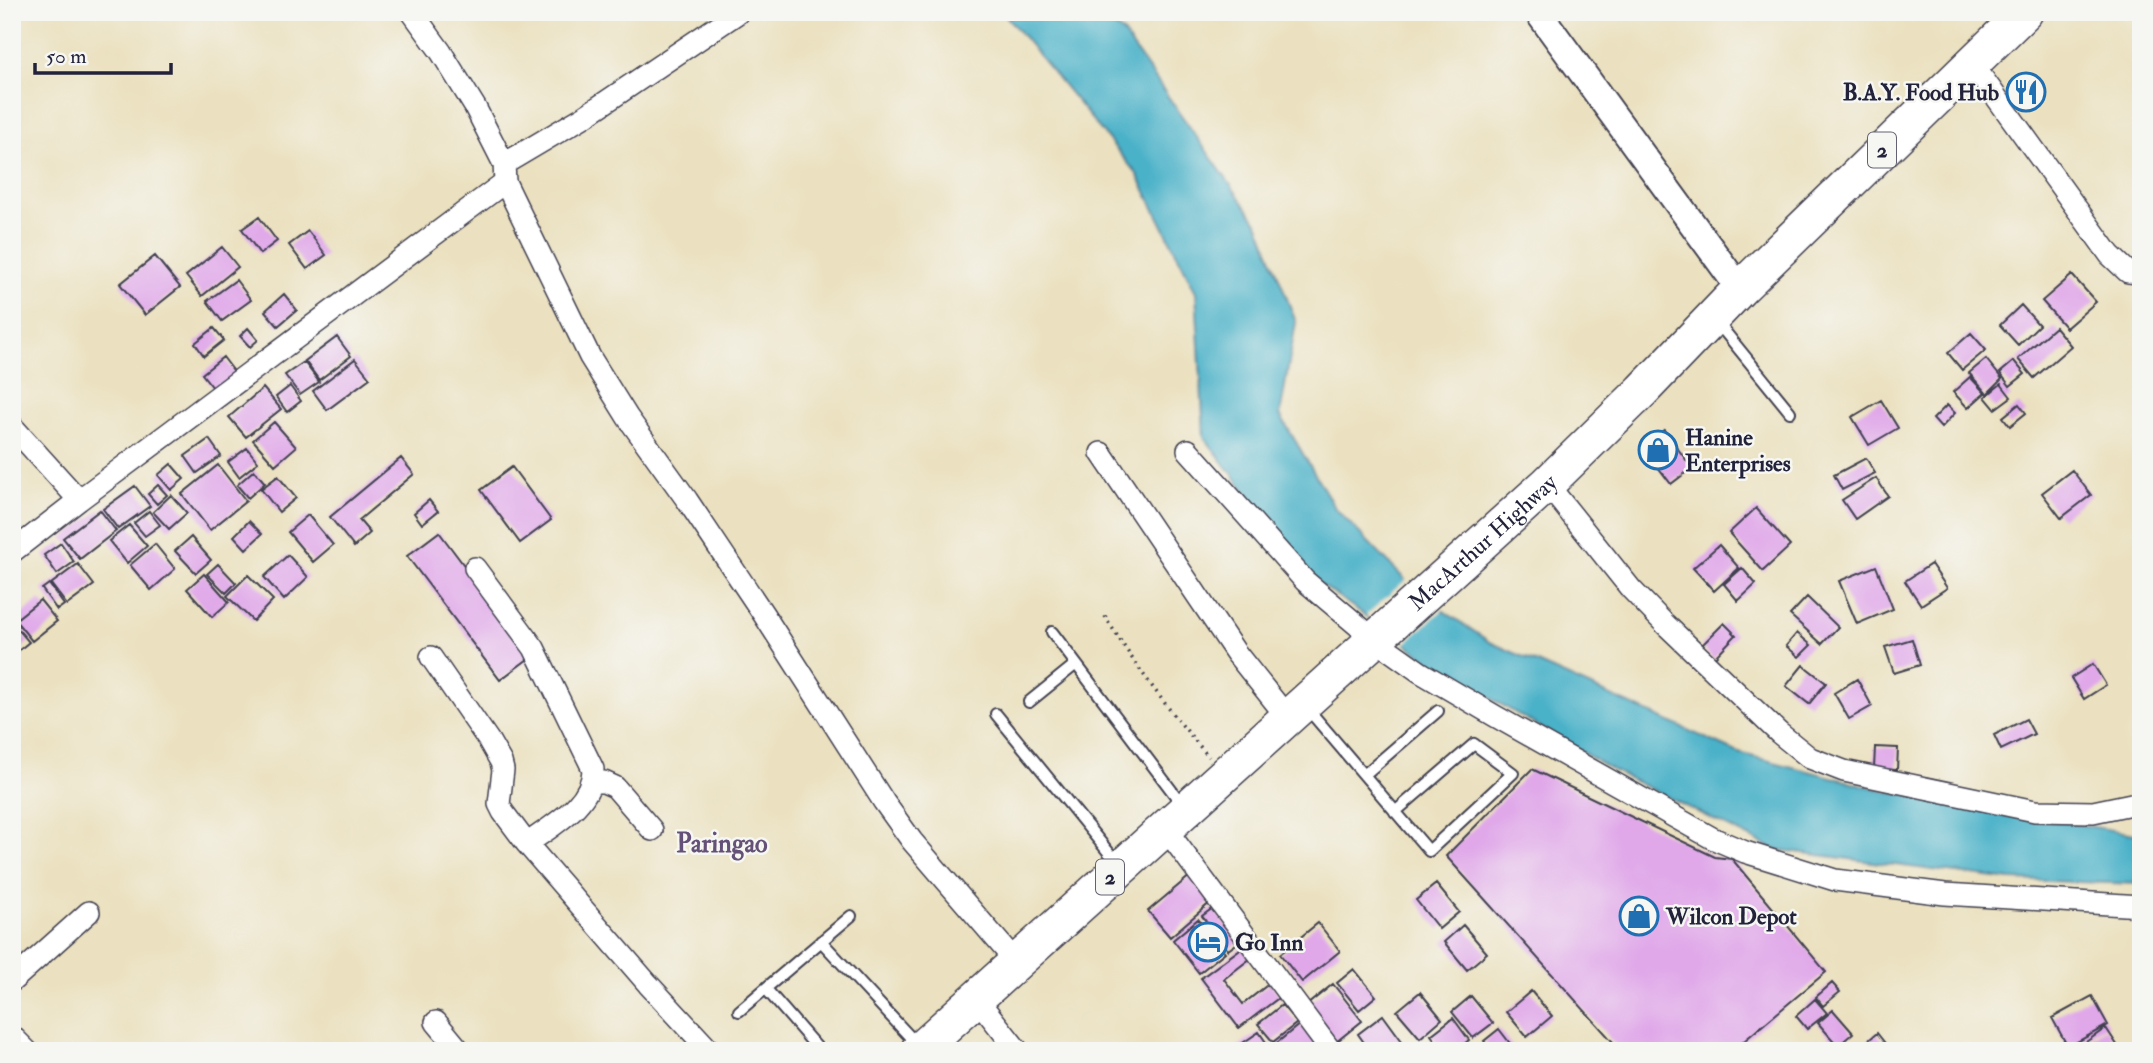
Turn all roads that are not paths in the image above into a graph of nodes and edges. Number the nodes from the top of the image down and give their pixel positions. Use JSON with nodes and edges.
{"nodes":[{"id":1,"x":412,"y":12,"type":"edge"},
{"id":2,"x":739,"y":12,"type":"edge"},
{"id":3,"x":1538,"y":12,"type":"edge"},
{"id":4,"x":2025,"y":12,"type":"edge"},
{"id":5,"x":1971,"y":62,"type":"junction"},
{"id":6,"x":504,"y":173,"type":"junction"},
{"id":7,"x":2141,"y":274,"type":"edge"},
{"id":8,"x":1740,"y":289,"type":"junction"},
{"id":9,"x":1713,"y":317,"type":"junction"},
{"id":10,"x":1790,"y":412,"type":"dead end"},
{"id":11,"x":12,"y":426,"type":"edge"},
{"id":12,"x":1188,"y":450,"type":"dead end"},
{"id":13,"x":1101,"y":453,"type":"dead end"},
{"id":14,"x":1547,"y":484,"type":"junction"},
{"id":15,"x":79,"y":500,"type":"junction"},
{"id":16,"x":12,"y":552,"type":"edge"},
{"id":17,"x":475,"y":568,"type":"dead end"},
{"id":18,"x":1052,"y":632,"type":"dead end"},
{"id":19,"x":1379,"y":637,"type":"junction"},
{"id":20,"x":431,"y":657,"type":"dead end"},
{"id":21,"x":1076,"y":664,"type":"junction"},
{"id":22,"x":1029,"y":702,"type":"dead end"},
{"id":23,"x":1295,"y":710,"type":"junction"},
{"id":24,"x":1438,"y":711,"type":"dead end"},
{"id":25,"x":996,"y":714,"type":"dead end"},
{"id":26,"x":1364,"y":775,"type":"junction"},
{"id":27,"x":593,"y":782,"type":"junction"},
{"id":28,"x":2141,"y":802,"type":"edge"},
{"id":29,"x":1395,"y":811,"type":"junction"},
{"id":30,"x":1175,"y":819,"type":"junction"},
{"id":31,"x":652,"y":830,"type":"dead end"},
{"id":32,"x":527,"y":844,"type":"junction"},
{"id":33,"x":1121,"y":868,"type":"junction"},
{"id":34,"x":2141,"y":906,"type":"edge"},
{"id":35,"x":89,"y":912,"type":"dead end"},
{"id":36,"x":851,"y":916,"type":"dead end"},
{"id":37,"x":821,"y":941,"type":"junction"},
{"id":38,"x":1016,"y":962,"type":"junction"},
{"id":39,"x":12,"y":981,"type":"edge"},
{"id":40,"x":766,"y":989,"type":"junction"},
{"id":41,"x":976,"y":998,"type":"junction"},
{"id":42,"x":739,"y":1012,"type":"dead end"},
{"id":43,"x":436,"y":1022,"type":"dead end"},
{"id":44,"x":12,"y":1036,"type":"edge"},
{"id":45,"x":921,"y":1048,"type":"edge"},
{"id":46,"x":27,"y":1051,"type":"edge"},
{"id":47,"x":460,"y":1051,"type":"edge"},
{"id":48,"x":710,"y":1051,"type":"edge"},
{"id":49,"x":820,"y":1051,"type":"edge"},
{"id":50,"x":1018,"y":1051,"type":"edge"},
{"id":51,"x":1331,"y":1051,"type":"edge"}],
"edges":[{"from":1,"to":6,"type":"street"},
{"from":2,"to":6,"type":"street"},
{"from":3,"to":8,"type":"street"},
{"from":4,"to":5,"type":"highway","name":"MacArthur Highway","number":"2"},
{"from":5,"to":7,"type":"street"},
{"from":5,"to":8,"type":"highway","name":"MacArthur Highway","number":"2"},
{"from":6,"to":15,"type":"street"},
{"from":6,"to":38,"type":"street"},
{"from":8,"to":9,"type":"highway","name":"MacArthur Highway","number":"2"},
{"from":9,"to":10,"type":"lane"},
{"from":9,"to":14,"type":"highway","name":"MacArthur Highway","number":"2"},
{"from":11,"to":15,"type":"street"},
{"from":12,"to":19,"type":"street"},
{"from":13,"to":23,"type":"street"},
{"from":14,"to":19,"type":"highway","name":"MacArthur Highway","number":"2"},
{"from":14,"to":28,"type":"street"},
{"from":15,"to":16,"type":"street"},
{"from":17,"to":27,"type":"street"},
{"from":18,"to":21,"type":"lane"},
{"from":19,"to":23,"type":"highway","name":"MacArthur Highway","number":"2"},
{"from":19,"to":34,"type":"street"},
{"from":20,"to":32,"type":"street"},
{"from":21,"to":22,"type":"lane"},
{"from":21,"to":30,"type":"lane"},
{"from":23,"to":26,"type":"lane"},
{"from":23,"to":30,"type":"highway","name":"MacArthur Highway","number":"2"},
{"from":24,"to":26,"type":"lane"},
{"from":25,"to":33,"type":"lane"},
{"from":26,"to":29,"type":"lane"},
{"from":27,"to":31,"type":"street"},
{"from":27,"to":32,"type":"street"},
{"from":29,"to":29,"type":"lane"},
{"from":30,"to":33,"type":"highway","name":"MacArthur Highway","number":"2"},
{"from":30,"to":51,"type":"street"},
{"from":32,"to":48,"type":"street"},
{"from":33,"to":38,"type":"highway","name":"MacArthur Highway","number":"2"},
{"from":35,"to":39,"type":"street"},
{"from":36,"to":37,"type":"lane"},
{"from":37,"to":40,"type":"lane"},
{"from":37,"to":45,"type":"lane"},
{"from":38,"to":41,"type":"highway","name":"MacArthur Highway","number":"2"},
{"from":40,"to":42,"type":"lane"},
{"from":40,"to":49,"type":"lane"},
{"from":41,"to":45,"type":"highway","name":"MacArthur Highway","number":"2"},
{"from":41,"to":50,"type":"street"},
{"from":43,"to":47,"type":"street"},
{"from":44,"to":46,"type":"street"}]}
